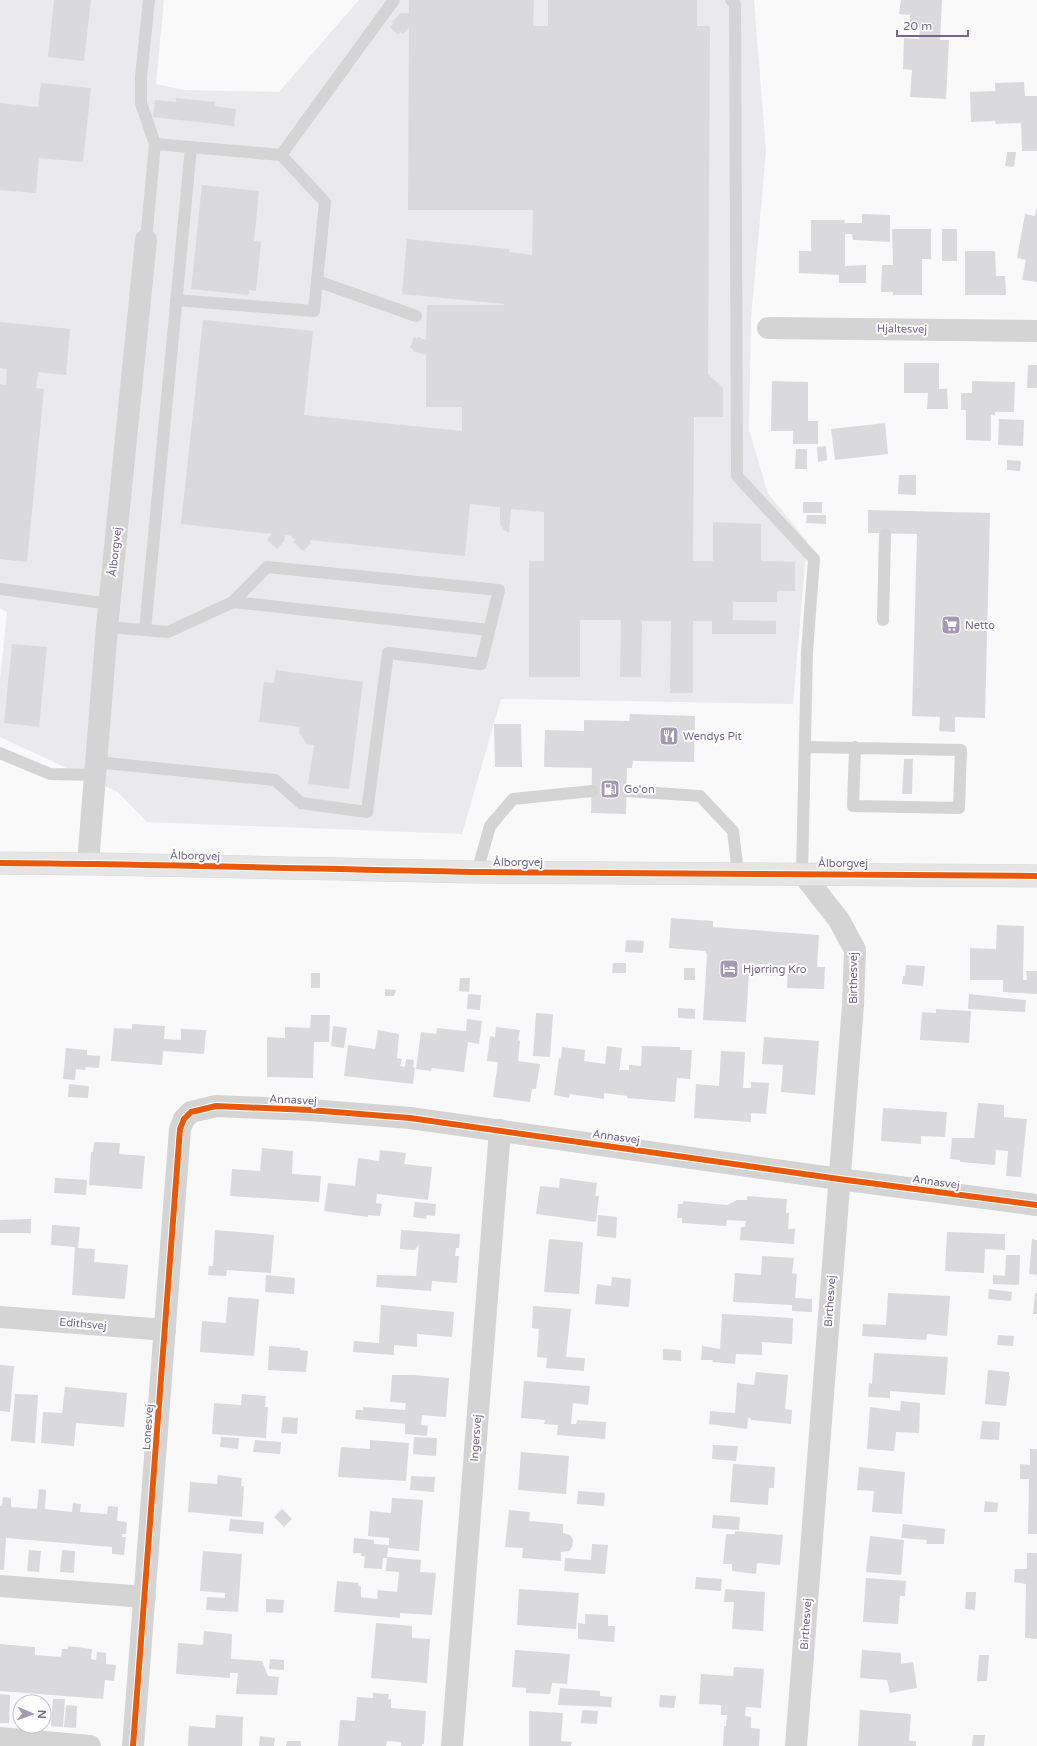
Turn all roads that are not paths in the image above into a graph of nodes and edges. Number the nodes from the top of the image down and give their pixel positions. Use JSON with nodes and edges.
{"nodes":[{"id":1,"x":149,"y":0,"type":"edge"},
{"id":2,"x":394,"y":0,"type":"edge"},
{"id":3,"x":731,"y":0,"type":"edge"},
{"id":4,"x":155,"y":144,"type":"junction"},
{"id":5,"x":191,"y":147,"type":"junction"},
{"id":6,"x":281,"y":155,"type":"junction"},
{"id":7,"x":146,"y":240,"type":"joint"},
{"id":8,"x":317,"y":281,"type":"junction"},
{"id":9,"x":176,"y":300,"type":"junction"},
{"id":10,"x":416,"y":316,"type":"dead end"},
{"id":11,"x":768,"y":328,"type":"dead end"},
{"id":12,"x":1037,"y":331,"type":"edge"},
{"id":13,"x":885,"y":535,"type":"dead end"},
{"id":14,"x":0,"y":589,"type":"edge"},
{"id":15,"x":233,"y":602,"type":"junction"},
{"id":16,"x":110,"y":604,"type":"junction"},
{"id":17,"x":883,"y":620,"type":"dead end"},
{"id":18,"x":107,"y":627,"type":"junction"},
{"id":19,"x":145,"y":630,"type":"junction"},
{"id":20,"x":489,"y":630,"type":"junction"},
{"id":21,"x":804,"y":747,"type":"junction"},
{"id":22,"x":855,"y":747,"type":"junction"},
{"id":23,"x":0,"y":753,"type":"edge"},
{"id":24,"x":94,"y":768,"type":"junction"},
{"id":25,"x":592,"y":791,"type":"dead end"},
{"id":26,"x":627,"y":791,"type":"dead end"},
{"id":27,"x":0,"y":863,"type":"edge"},
{"id":28,"x":88,"y":864,"type":"junction"},
{"id":29,"x":477,"y":872,"type":"junction"},
{"id":30,"x":738,"y":873,"type":"junction"},
{"id":31,"x":802,"y":873,"type":"junction"},
{"id":32,"x":1037,"y":876,"type":"edge"},
{"id":33,"x":191,"y":1112,"type":"joint"},
{"id":34,"x":500,"y":1130,"type":"junction"},
{"id":35,"x":839,"y":1179,"type":"junction"},
{"id":36,"x":1037,"y":1205,"type":"edge"},
{"id":37,"x":0,"y":1317,"type":"edge"},
{"id":38,"x":165,"y":1330,"type":"junction"},
{"id":39,"x":0,"y":1586,"type":"edge"},
{"id":40,"x":145,"y":1597,"type":"junction"},
{"id":41,"x":0,"y":1738,"type":"edge"},
{"id":42,"x":90,"y":1746,"type":"edge"},
{"id":43,"x":133,"y":1746,"type":"edge"},
{"id":44,"x":452,"y":1746,"type":"edge"},
{"id":45,"x":796,"y":1746,"type":"edge"}],
"edges":[{"from":1,"to":4,"type":"lane"},
{"from":2,"to":6,"type":"lane"},
{"from":3,"to":21,"type":"lane"},
{"from":4,"to":5,"type":"lane"},
{"from":4,"to":7,"type":"lane"},
{"from":5,"to":6,"type":"lane"},
{"from":5,"to":9,"type":"lane"},
{"from":6,"to":8,"type":"lane"},
{"from":7,"to":16,"type":"street","name":"Ålborgvej"},
{"from":8,"to":9,"type":"lane"},
{"from":8,"to":10,"type":"lane"},
{"from":9,"to":19,"type":"lane"},
{"from":11,"to":12,"type":"street","name":"Hjaltesvej"},
{"from":13,"to":17,"type":"lane"},
{"from":14,"to":16,"type":"lane"},
{"from":15,"to":19,"type":"lane"},
{"from":15,"to":20,"type":"lane"},
{"from":15,"to":20,"type":"lane"},
{"from":16,"to":18,"type":"street","name":"Ålborgvej"},
{"from":18,"to":19,"type":"lane"},
{"from":18,"to":24,"type":"street","name":"Ålborgvej"},
{"from":20,"to":24,"type":"lane"},
{"from":21,"to":22,"type":"lane"},
{"from":21,"to":31,"type":"lane"},
{"from":22,"to":22,"type":"lane"},
{"from":23,"to":24,"type":"lane"},
{"from":24,"to":28,"type":"street","name":"Ålborgvej"},
{"from":25,"to":29,"type":"lane"},
{"from":26,"to":30,"type":"lane"},
{"from":27,"to":28,"type":"main road","name":"Ålborgvej"},
{"from":28,"to":29,"type":"main road","name":"Ålborgvej"},
{"from":29,"to":30,"type":"main road","name":"Ålborgvej"},
{"from":30,"to":31,"type":"main road","name":"Ålborgvej"},
{"from":31,"to":32,"type":"main road","name":"Ålborgvej"},
{"from":31,"to":35,"type":"street","name":"Birthesvej"},
{"from":33,"to":34,"type":"street","name":"Annasvej"},
{"from":33,"to":38,"type":"street","name":"Lonesvej"},
{"from":34,"to":35,"type":"street","name":"Annasvej"},
{"from":34,"to":44,"type":"street","name":"Ingersvej"},
{"from":35,"to":36,"type":"street","name":"Annasvej"},
{"from":35,"to":45,"type":"street","name":"Birthesvej"},
{"from":37,"to":38,"type":"street","name":"Edithsvej"},
{"from":38,"to":40,"type":"street","name":"Lonesvej"},
{"from":39,"to":40,"type":"street"},
{"from":40,"to":43,"type":"street","name":"Lonesvej"},
{"from":41,"to":42,"type":"street"}]}
